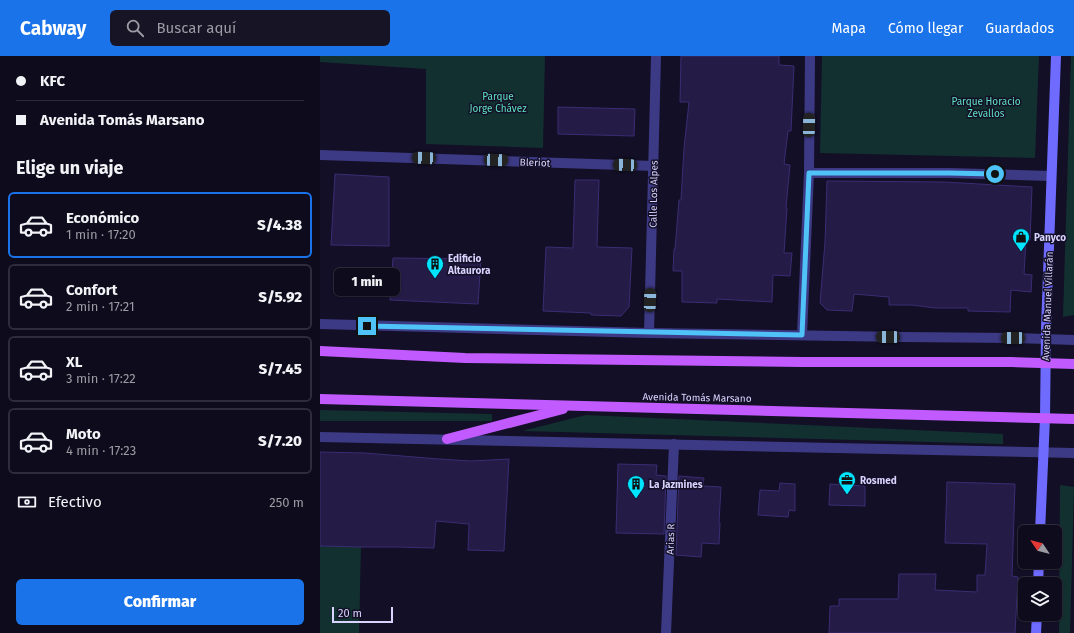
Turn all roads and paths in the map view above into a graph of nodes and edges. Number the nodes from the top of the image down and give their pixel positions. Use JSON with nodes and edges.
{"nodes":[{"id":1,"x":656,"y":56,"type":"edge"},
{"id":2,"x":810,"y":56,"type":"edge"},
{"id":3,"x":1056,"y":56,"type":"edge"},
{"id":4,"x":320,"y":155,"type":"edge"},
{"id":5,"x":654,"y":166,"type":"junction"},
{"id":6,"x":809,"y":173,"type":"junction"},
{"id":7,"x":1051,"y":176,"type":"junction"},
{"id":8,"x":320,"y":324,"type":"edge"},
{"id":9,"x":649,"y":333,"type":"junction"},
{"id":10,"x":802,"y":335,"type":"junction"},
{"id":11,"x":1046,"y":340,"type":"junction"},
{"id":12,"x":1074,"y":340,"type":"edge"},
{"id":13,"x":320,"y":351,"type":"edge"},
{"id":14,"x":1046,"y":363,"type":"junction"},
{"id":15,"x":1074,"y":364,"type":"edge"},
{"id":16,"x":320,"y":399,"type":"edge"},
{"id":17,"x":575,"y":406,"type":"junction"},
{"id":18,"x":1044,"y":418,"type":"junction"},
{"id":19,"x":1074,"y":419,"type":"edge"},
{"id":20,"x":320,"y":437,"type":"edge"},
{"id":21,"x":447,"y":439,"type":"junction"},
{"id":22,"x":674,"y":444,"type":"junction"},
{"id":23,"x":1044,"y":452,"type":"junction"},
{"id":24,"x":1074,"y":453,"type":"edge"},
{"id":25,"x":1040,"y":525,"type":"edge"},
{"id":26,"x":1037,"y":621,"type":"edge"},
{"id":27,"x":666,"y":633,"type":"edge"},
{"id":28,"x":1036,"y":633,"type":"edge"}],
"edges":[{"from":1,"to":5,"type":"street","name":"Calle Los Alpes"},
{"from":2,"to":6,"type":"street"},
{"from":3,"to":7,"type":"main road","name":"Avenida Manuel Villarán"},
{"from":4,"to":5,"type":"street","name":"Bleriot"},
{"from":5,"to":9,"type":"street","name":"Calle Los Alpes"},
{"from":6,"to":7,"type":"street"},
{"from":6,"to":10,"type":"street"},
{"from":7,"to":11,"type":"main road","name":"Avenida Manuel Villarán"},
{"from":8,"to":9,"type":"street"},
{"from":9,"to":10,"type":"street"},
{"from":10,"to":11,"type":"street"},
{"from":11,"to":12,"type":"street"},
{"from":11,"to":14,"type":"main road","name":"Avenida Manuel Villarán"},
{"from":13,"to":14,"type":"main road"},
{"from":14,"to":15,"type":"main road"},
{"from":14,"to":18,"type":"main road","name":"Avenida Manuel Villarán"},
{"from":16,"to":17,"type":"main road","name":"Avenida Tomás Marsano"},
{"from":17,"to":18,"type":"main road","name":"Avenida Tomás Marsano"},
{"from":17,"to":21,"type":"main road"},
{"from":18,"to":19,"type":"main road","name":"Avenida Tomás Marsano"},
{"from":18,"to":23,"type":"main road","name":"Avenida Manuel Villarán"},
{"from":20,"to":21,"type":"street"},
{"from":21,"to":22,"type":"street"},
{"from":22,"to":23,"type":"street"},
{"from":22,"to":27,"type":"street","name":"Arias R"},
{"from":23,"to":24,"type":"street"},
{"from":23,"to":25,"type":"main road","name":"Avenida Manuel Villarán"},
{"from":26,"to":28,"type":"main road"}]}
